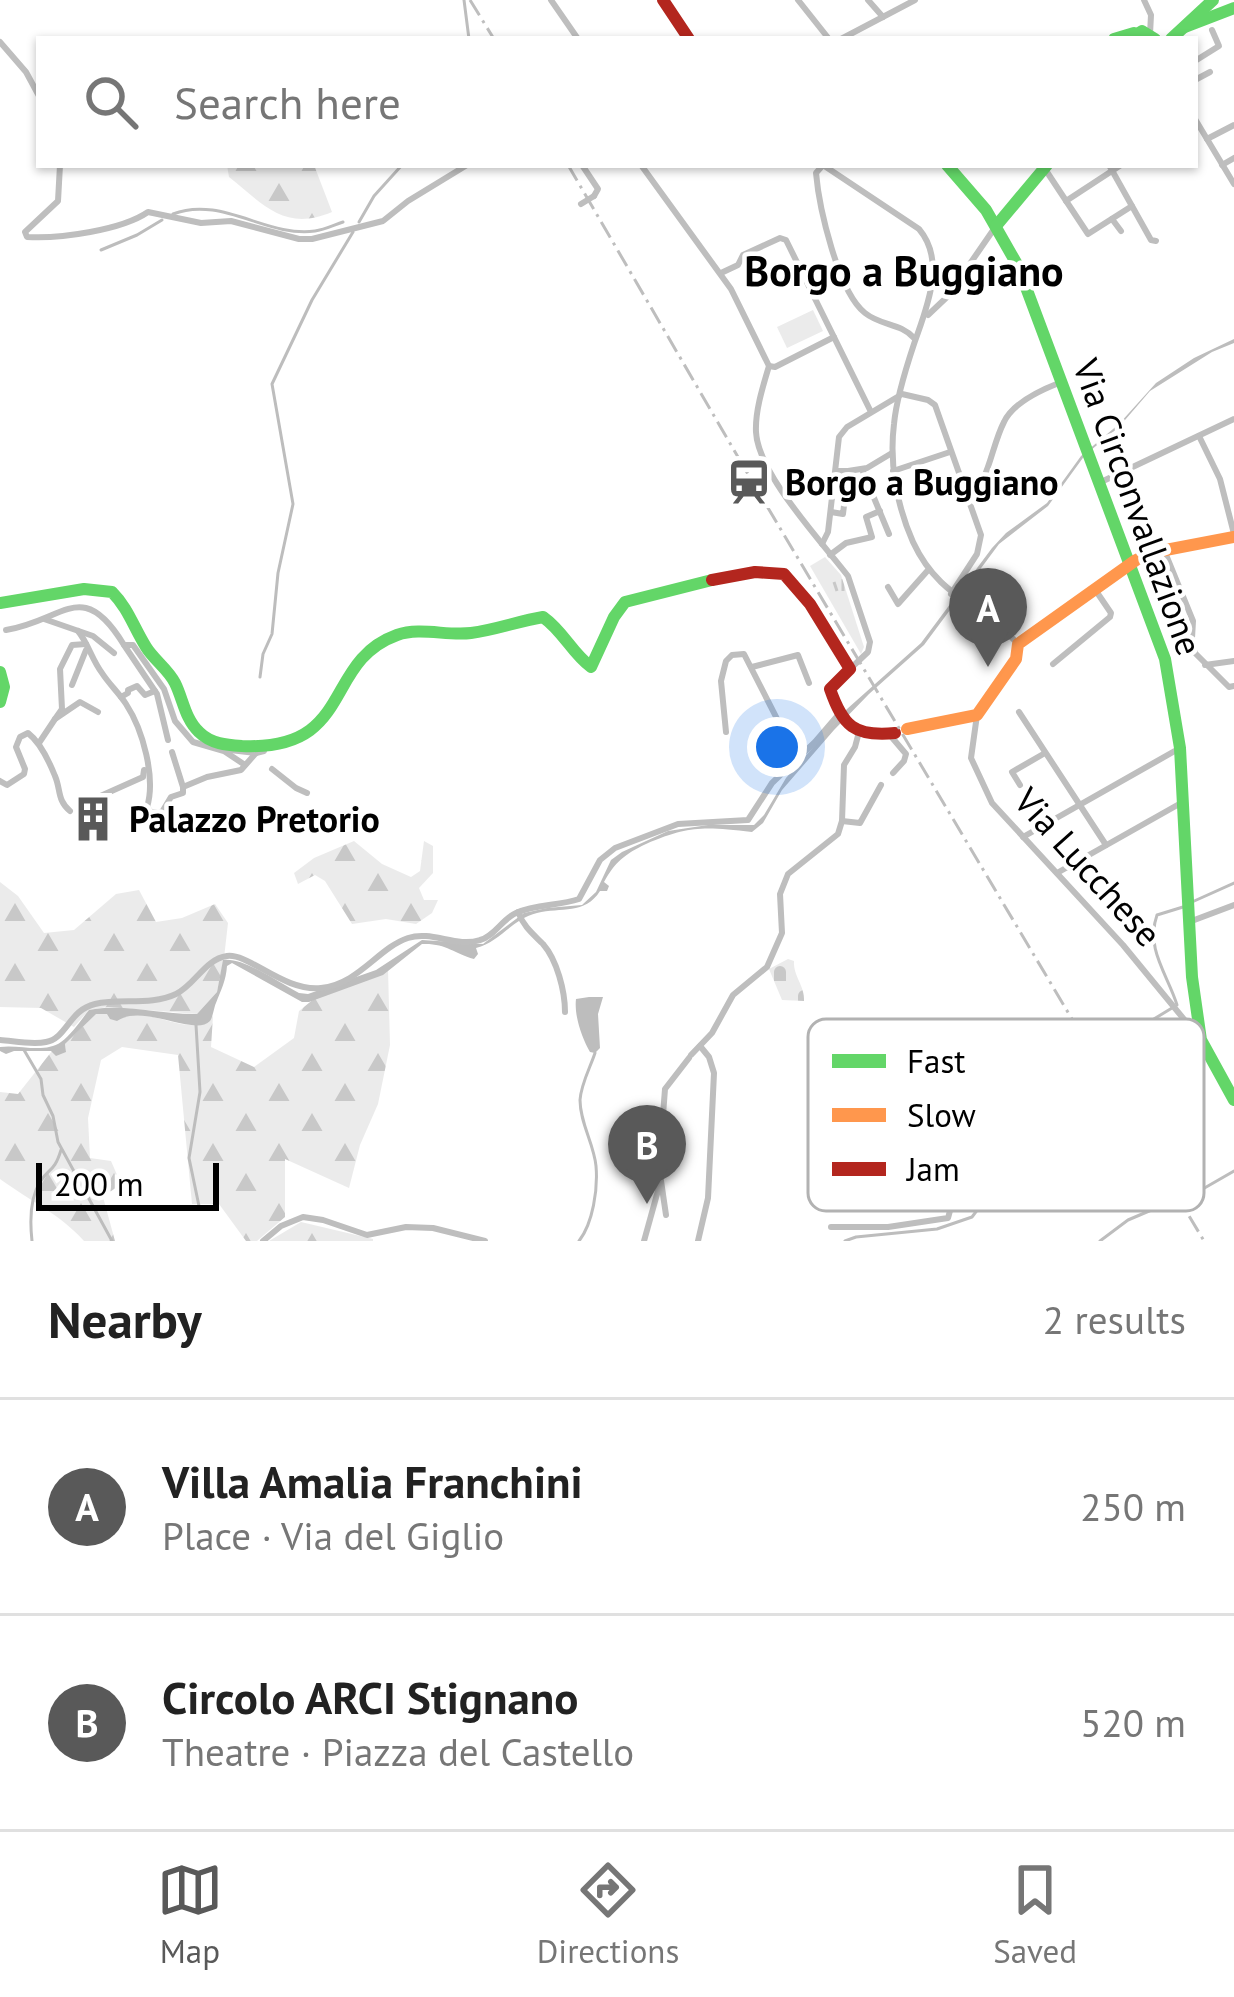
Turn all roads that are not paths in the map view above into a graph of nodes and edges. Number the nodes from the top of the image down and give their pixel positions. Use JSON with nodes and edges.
{"nodes":[{"id":1,"x":550,"y":0,"type":"edge"},
{"id":2,"x":663,"y":0,"type":"edge"},
{"id":3,"x":798,"y":0,"type":"edge"},
{"id":4,"x":868,"y":0,"type":"edge"},
{"id":5,"x":915,"y":0,"type":"edge"},
{"id":6,"x":1144,"y":0,"type":"edge"},
{"id":7,"x":1213,"y":0,"type":"edge"},
{"id":8,"x":1232,"y":11,"type":"edge"},
{"id":9,"x":883,"y":17,"type":"junction"},
{"id":10,"x":1212,"y":30,"type":"dead end"},
{"id":11,"x":1176,"y":34,"type":"edge"},
{"id":12,"x":1144,"y":35,"type":"edge"},
{"id":13,"x":576,"y":36,"type":"edge"},
{"id":14,"x":687,"y":36,"type":"edge"},
{"id":15,"x":828,"y":36,"type":"edge"},
{"id":16,"x":847,"y":36,"type":"edge"},
{"id":17,"x":0,"y":42,"type":"edge"},
{"id":18,"x":1198,"y":59,"type":"edge"},
{"id":19,"x":1210,"y":72,"type":"dead end"},
{"id":20,"x":1198,"y":78,"type":"edge"},
{"id":21,"x":36,"y":90,"type":"edge"},
{"id":22,"x":1198,"y":123,"type":"edge"},
{"id":23,"x":1234,"y":124,"type":"edge"},
{"id":24,"x":1207,"y":139,"type":"junction"},
{"id":25,"x":1234,"y":158,"type":"edge"},
{"id":26,"x":1222,"y":165,"type":"junction"},
{"id":27,"x":60,"y":168,"type":"edge"},
{"id":28,"x":462,"y":168,"type":"edge"},
{"id":29,"x":584,"y":168,"type":"edge"},
{"id":30,"x":643,"y":168,"type":"edge"},
{"id":31,"x":818,"y":168,"type":"edge"},
{"id":32,"x":828,"y":168,"type":"edge"},
{"id":33,"x":950,"y":168,"type":"edge"},
{"id":34,"x":1045,"y":168,"type":"edge"},
{"id":35,"x":1047,"y":168,"type":"edge"},
{"id":36,"x":1110,"y":168,"type":"edge"},
{"id":37,"x":1234,"y":184,"type":"edge"},
{"id":38,"x":1066,"y":201,"type":"junction"},
{"id":39,"x":581,"y":204,"type":"dead end"},
{"id":40,"x":1132,"y":206,"type":"junction"},
{"id":41,"x":1112,"y":219,"type":"junction"},
{"id":42,"x":996,"y":226,"type":"junction"},
{"id":43,"x":1121,"y":231,"type":"dead end"},
{"id":44,"x":1156,"y":241,"type":"dead end"},
{"id":45,"x":721,"y":273,"type":"junction"},
{"id":46,"x":925,"y":318,"type":"junction"},
{"id":47,"x":834,"y":338,"type":"junction"},
{"id":48,"x":915,"y":342,"type":"junction"},
{"id":49,"x":769,"y":366,"type":"junction"},
{"id":50,"x":1059,"y":383,"type":"dead end"},
{"id":51,"x":902,"y":394,"type":"junction"},
{"id":52,"x":871,"y":412,"type":"junction"},
{"id":53,"x":1234,"y":418,"type":"edge"},
{"id":54,"x":1199,"y":436,"type":"junction"},
{"id":55,"x":950,"y":452,"type":"junction"},
{"id":56,"x":892,"y":453,"type":"junction"},
{"id":57,"x":862,"y":469,"type":"junction"},
{"id":58,"x":835,"y":470,"type":"junction"},
{"id":59,"x":848,"y":471,"type":"junction"},
{"id":60,"x":893,"y":471,"type":"junction"},
{"id":61,"x":1101,"y":482,"type":"junction"},
{"id":62,"x":968,"y":501,"type":"junction"},
{"id":63,"x":880,"y":511,"type":"junction"},
{"id":64,"x":830,"y":512,"type":"junction"},
{"id":65,"x":889,"y":534,"type":"dead end"},
{"id":66,"x":1234,"y":536,"type":"edge"},
{"id":67,"x":826,"y":550,"type":"junction"},
{"id":68,"x":1164,"y":550,"type":"junction"},
{"id":69,"x":1130,"y":562,"type":"junction"},
{"id":70,"x":929,"y":569,"type":"junction"},
{"id":71,"x":888,"y":586,"type":"dead end"},
{"id":72,"x":1094,"y":588,"type":"junction"},
{"id":73,"x":951,"y":594,"type":"junction"},
{"id":74,"x":0,"y":603,"type":"edge"},
{"id":75,"x":44,"y":620,"type":"junction"},
{"id":76,"x":3,"y":630,"type":"edge"},
{"id":77,"x":78,"y":631,"type":"junction"},
{"id":78,"x":1018,"y":644,"type":"junction"},
{"id":79,"x":124,"y":645,"type":"junction"},
{"id":80,"x":86,"y":647,"type":"junction"},
{"id":81,"x":114,"y":653,"type":"dead end"},
{"id":82,"x":1234,"y":661,"type":"edge"},
{"id":83,"x":1053,"y":664,"type":"dead end"},
{"id":84,"x":1205,"y":665,"type":"junction"},
{"id":85,"x":752,"y":667,"type":"junction"},
{"id":86,"x":850,"y":670,"type":"junction"},
{"id":87,"x":0,"y":672,"type":"edge"},
{"id":88,"x":809,"y":683,"type":"dead end"},
{"id":89,"x":72,"y":685,"type":"dead end"},
{"id":90,"x":1234,"y":686,"type":"edge"},
{"id":91,"x":156,"y":691,"type":"junction"},
{"id":92,"x":121,"y":697,"type":"junction"},
{"id":93,"x":0,"y":702,"type":"edge"},
{"id":94,"x":98,"y":712,"type":"dead end"},
{"id":95,"x":1018,"y":712,"type":"dead end"},
{"id":96,"x":976,"y":715,"type":"junction"},
{"id":97,"x":55,"y":719,"type":"junction"},
{"id":98,"x":842,"y":719,"type":"junction"},
{"id":99,"x":726,"y":732,"type":"dead end"},
{"id":100,"x":859,"y":732,"type":"junction"},
{"id":101,"x":897,"y":732,"type":"junction"},
{"id":102,"x":37,"y":740,"type":"junction"},
{"id":103,"x":168,"y":740,"type":"dead end"},
{"id":104,"x":220,"y":747,"type":"junction"},
{"id":105,"x":1180,"y":748,"type":"junction"},
{"id":106,"x":260,"y":750,"type":"junction"},
{"id":107,"x":172,"y":752,"type":"dead end"},
{"id":108,"x":1045,"y":753,"type":"junction"},
{"id":109,"x":236,"y":754,"type":"junction"},
{"id":110,"x":797,"y":758,"type":"junction"},
{"id":111,"x":244,"y":765,"type":"junction"},
{"id":112,"x":272,"y":769,"type":"dead end"},
{"id":113,"x":144,"y":770,"type":"dead end"},
{"id":114,"x":893,"y":773,"type":"dead end"},
{"id":115,"x":0,"y":782,"type":"edge"},
{"id":116,"x":1020,"y":784,"type":"dead end"},
{"id":117,"x":880,"y":785,"type":"dead end"},
{"id":118,"x":185,"y":786,"type":"junction"},
{"id":119,"x":307,"y":793,"type":"dead end"},
{"id":120,"x":87,"y":802,"type":"dead end"},
{"id":121,"x":1181,"y":803,"type":"junction"},
{"id":122,"x":1078,"y":805,"type":"junction"},
{"id":123,"x":70,"y":811,"type":"dead end"},
{"id":124,"x":842,"y":821,"type":"junction"},
{"id":125,"x":1023,"y":837,"type":"junction"},
{"id":126,"x":1106,"y":845,"type":"junction"},
{"id":127,"x":1057,"y":873,"type":"junction"},
{"id":128,"x":1234,"y":905,"type":"edge"},
{"id":129,"x":518,"y":912,"type":"junction"},
{"id":130,"x":1189,"y":922,"type":"junction"},
{"id":131,"x":565,"y":1012,"type":"dead end"},
{"id":132,"x":1184,"y":1019,"type":"edge"},
{"id":133,"x":1199,"y":1019,"type":"edge"},
{"id":134,"x":0,"y":1040,"type":"edge"},
{"id":135,"x":1204,"y":1044,"type":"edge"},
{"id":136,"x":700,"y":1046,"type":"junction"},
{"id":137,"x":1227,"y":1071,"type":"edge"},
{"id":138,"x":1234,"y":1100,"type":"edge"},
{"id":139,"x":660,"y":1184,"type":"junction"},
{"id":140,"x":950,"y":1211,"type":"edge"},
{"id":141,"x":666,"y":1215,"type":"dead end"},
{"id":142,"x":832,"y":1227,"type":"dead end"},
{"id":143,"x":263,"y":1241,"type":"edge"},
{"id":144,"x":484,"y":1241,"type":"edge"},
{"id":145,"x":644,"y":1241,"type":"edge"},
{"id":146,"x":698,"y":1241,"type":"edge"}],
"edges":[{"from":1,"to":13,"type":"street"},
{"from":2,"to":14,"type":"street"},
{"from":3,"to":15,"type":"street"},
{"from":4,"to":9,"type":"street"},
{"from":5,"to":9,"type":"street"},
{"from":6,"to":12,"type":"street"},
{"from":7,"to":8,"type":"street"},
{"from":7,"to":11,"type":"street"},
{"from":8,"to":11,"type":"street"},
{"from":9,"to":16,"type":"street"},
{"from":10,"to":18,"type":"street"},
{"from":17,"to":21,"type":"street"},
{"from":19,"to":20,"type":"street"},
{"from":22,"to":24,"type":"street"},
{"from":23,"to":24,"type":"street"},
{"from":24,"to":26,"type":"street"},
{"from":25,"to":26,"type":"street"},
{"from":26,"to":37,"type":"street"},
{"from":27,"to":28,"type":"street"},
{"from":29,"to":39,"type":"street","bridge":true},
{"from":30,"to":45,"type":"street"},
{"from":31,"to":48,"type":"street"},
{"from":32,"to":46,"type":"street"},
{"from":33,"to":42,"type":"street","name":"Via Circonvallazione"},
{"from":34,"to":42,"type":"street"},
{"from":35,"to":38,"type":"street"},
{"from":36,"to":38,"type":"street"},
{"from":36,"to":40,"type":"street"},
{"from":38,"to":41,"type":"street"},
{"from":40,"to":41,"type":"street"},
{"from":40,"to":44,"type":"street"},
{"from":41,"to":43,"type":"street"},
{"from":42,"to":46,"type":"street"},
{"from":42,"to":61,"type":"street","name":"Via Circonvallazione"},
{"from":45,"to":47,"type":"street"},
{"from":45,"to":49,"type":"street"},
{"from":46,"to":48,"type":"street"},
{"from":47,"to":49,"type":"street"},
{"from":47,"to":52,"type":"street"},
{"from":48,"to":51,"type":"street"},
{"from":49,"to":67,"type":"street"},
{"from":50,"to":62,"type":"street"},
{"from":51,"to":52,"type":"street"},
{"from":51,"to":55,"type":"street"},
{"from":51,"to":56,"type":"street"},
{"from":52,"to":58,"type":"street"},
{"from":53,"to":54,"type":"street"},
{"from":54,"to":61,"type":"street"},
{"from":54,"to":66,"type":"street"},
{"from":55,"to":60,"type":"street"},
{"from":55,"to":62,"type":"street"},
{"from":56,"to":57,"type":"street"},
{"from":56,"to":60,"type":"street"},
{"from":57,"to":59,"type":"street"},
{"from":57,"to":63,"type":"street"},
{"from":58,"to":59,"type":"street"},
{"from":58,"to":64,"type":"street"},
{"from":59,"to":64,"type":"street"},
{"from":60,"to":70,"type":"street"},
{"from":61,"to":69,"type":"street","name":"Via Circonvallazione"},
{"from":62,"to":73,"type":"street"},
{"from":63,"to":65,"type":"street"},
{"from":63,"to":67,"type":"street"},
{"from":64,"to":67,"type":"street"},
{"from":66,"to":68,"type":"street"},
{"from":67,"to":86,"type":"street"},
{"from":68,"to":69,"type":"street"},
{"from":68,"to":84,"type":"street"},
{"from":69,"to":72,"type":"street"},
{"from":69,"to":105,"type":"street","name":"Via Circonvallazione"},
{"from":70,"to":71,"type":"street"},
{"from":70,"to":73,"type":"street"},
{"from":72,"to":78,"type":"street"},
{"from":72,"to":83,"type":"street"},
{"from":73,"to":78,"type":"street"},
{"from":74,"to":104,"type":"street"},
{"from":75,"to":76,"type":"street"},
{"from":75,"to":77,"type":"street"},
{"from":75,"to":79,"type":"street"},
{"from":77,"to":80,"type":"street"},
{"from":77,"to":81,"type":"street"},
{"from":78,"to":96,"type":"street"},
{"from":79,"to":91,"type":"street"},
{"from":79,"to":104,"type":"street"},
{"from":80,"to":89,"type":"street"},
{"from":80,"to":92,"type":"street"},
{"from":80,"to":97,"type":"street"},
{"from":82,"to":84,"type":"street"},
{"from":84,"to":90,"type":"street"},
{"from":85,"to":88,"type":"street"},
{"from":85,"to":99,"type":"street"},
{"from":85,"to":110,"type":"street"},
{"from":86,"to":98,"type":"street"},
{"from":86,"to":106,"type":"street"},
{"from":87,"to":93,"type":"street"},
{"from":91,"to":92,"type":"street"},
{"from":91,"to":103,"type":"street"},
{"from":92,"to":118,"type":"street"},
{"from":94,"to":97,"type":"street"},
{"from":95,"to":108,"type":"street"},
{"from":96,"to":101,"type":"street"},
{"from":96,"to":125,"type":"street","name":"Via Lucchese"},
{"from":97,"to":102,"type":"street"},
{"from":98,"to":100,"type":"street"},
{"from":98,"to":110,"type":"street"},
{"from":100,"to":101,"type":"street"},
{"from":100,"to":124,"type":"street"},
{"from":101,"to":114,"type":"street"},
{"from":102,"to":115,"type":"street"},
{"from":102,"to":123,"type":"street"},
{"from":104,"to":106,"type":"street"},
{"from":104,"to":109,"type":"street"},
{"from":105,"to":121,"type":"street","name":"Via Circonvallazione"},
{"from":105,"to":122,"type":"street"},
{"from":106,"to":109,"type":"street"},
{"from":106,"to":111,"type":"street"},
{"from":107,"to":118,"type":"street"},
{"from":108,"to":116,"type":"street"},
{"from":108,"to":122,"type":"street"},
{"from":109,"to":111,"type":"street"},
{"from":110,"to":129,"type":"street"},
{"from":111,"to":118,"type":"street"},
{"from":112,"to":119,"type":"street"},
{"from":113,"to":120,"type":"street"},
{"from":117,"to":124,"type":"street"},
{"from":121,"to":126,"type":"street"},
{"from":121,"to":130,"type":"street","name":"Via Circonvallazione"},
{"from":122,"to":125,"type":"street"},
{"from":122,"to":126,"type":"street"},
{"from":124,"to":136,"type":"street"},
{"from":125,"to":127,"type":"street","name":"Via Lucchese"},
{"from":126,"to":127,"type":"street"},
{"from":127,"to":132,"type":"street","name":"Via Lucchese"},
{"from":128,"to":130,"type":"street"},
{"from":129,"to":131,"type":"street"},
{"from":129,"to":134,"type":"street"},
{"from":130,"to":133,"type":"street","name":"Via Circonvallazione"},
{"from":135,"to":137,"type":"street"},
{"from":136,"to":139,"type":"street"},
{"from":136,"to":146,"type":"street"},
{"from":137,"to":138,"type":"street"},
{"from":139,"to":141,"type":"street"},
{"from":139,"to":145,"type":"street"},
{"from":140,"to":142,"type":"street"},
{"from":143,"to":144,"type":"street"}]}
